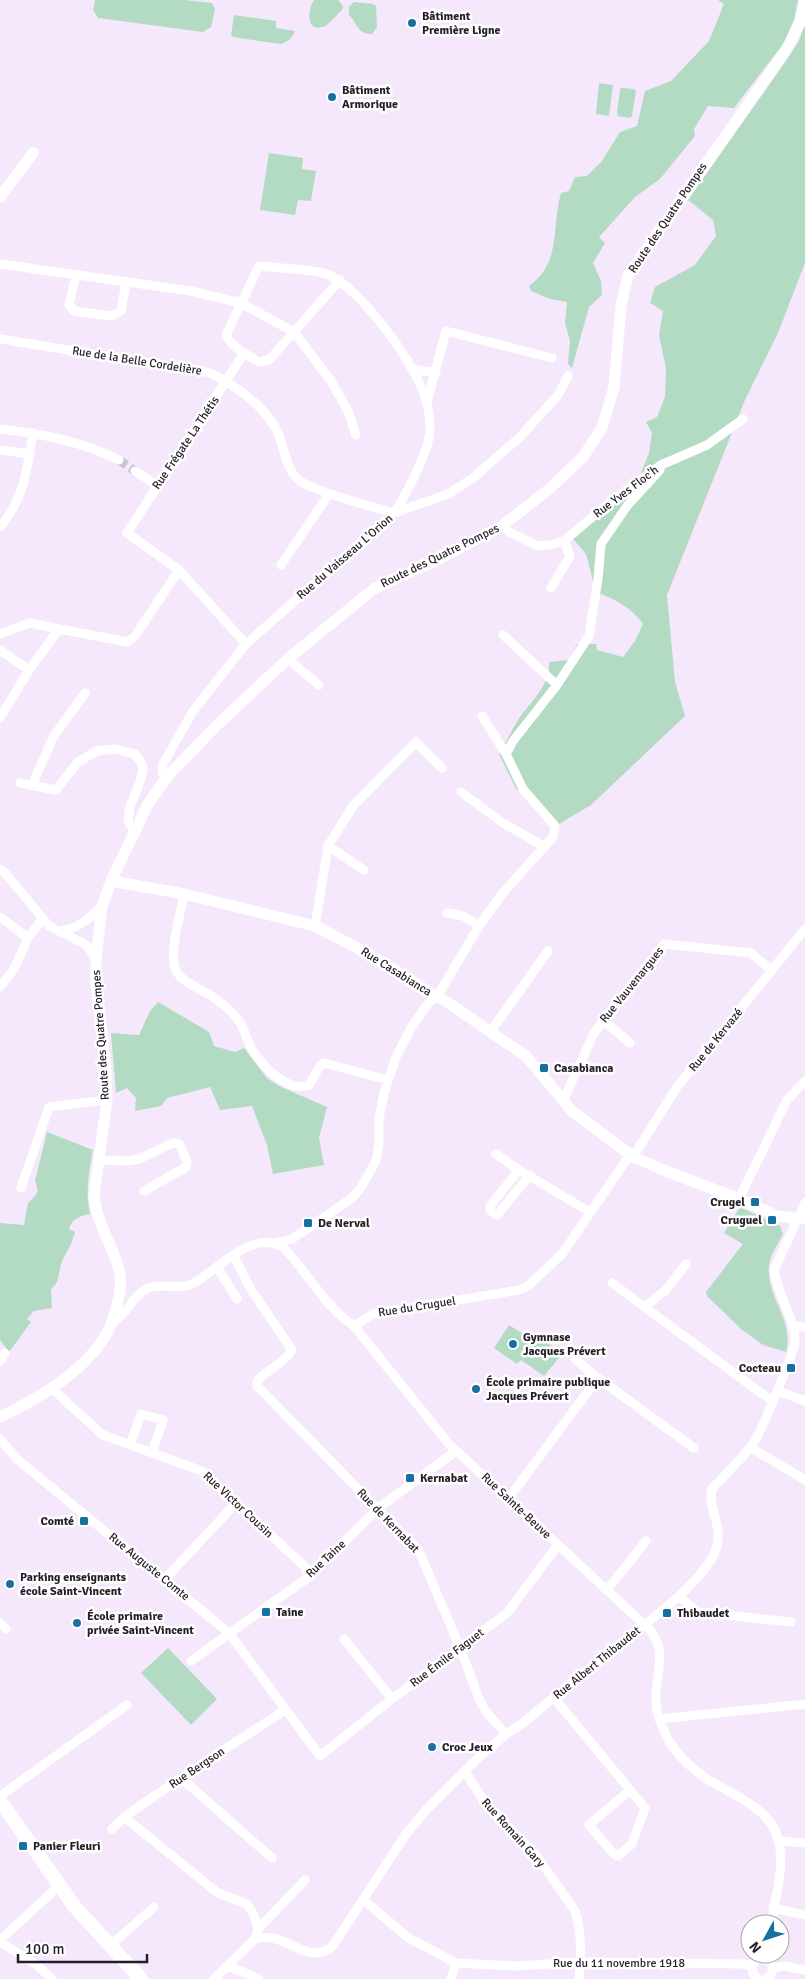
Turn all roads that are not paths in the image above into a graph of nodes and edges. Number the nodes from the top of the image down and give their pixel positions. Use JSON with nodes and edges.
{"nodes":[{"id":1,"x":805,"y":0,"type":"edge"},
{"id":2,"x":32,"y":153,"type":"dead end"},
{"id":3,"x":0,"y":197,"type":"edge"},
{"id":4,"x":0,"y":264,"type":"edge"},
{"id":5,"x":76,"y":275,"type":"junction"},
{"id":6,"x":340,"y":280,"type":"junction"},
{"id":7,"x":126,"y":282,"type":"junction"},
{"id":8,"x":241,"y":302,"type":"junction"},
{"id":9,"x":294,"y":332,"type":"junction"},
{"id":10,"x":0,"y":339,"type":"edge"},
{"id":11,"x":244,"y":353,"type":"junction"},
{"id":12,"x":552,"y":358,"type":"dead end"},
{"id":13,"x":412,"y":369,"type":"junction"},
{"id":14,"x":436,"y":373,"type":"junction"},
{"id":15,"x":568,"y":376,"type":"dead end"},
{"id":16,"x":226,"y":383,"type":"junction"},
{"id":17,"x":427,"y":402,"type":"junction"},
{"id":18,"x":743,"y":419,"type":"dead end"},
{"id":19,"x":0,"y":429,"type":"edge"},
{"id":20,"x":33,"y":434,"type":"junction"},
{"id":21,"x":356,"y":436,"type":"dead end"},
{"id":22,"x":0,"y":450,"type":"edge"},
{"id":23,"x":30,"y":454,"type":"junction"},
{"id":24,"x":119,"y":460,"type":"tunnel mouth"},
{"id":25,"x":661,"y":465,"type":"junction"},
{"id":26,"x":136,"y":471,"type":"tunnel mouth"},
{"id":27,"x":157,"y":485,"type":"junction"},
{"id":28,"x":329,"y":494,"type":"junction"},
{"id":29,"x":394,"y":513,"type":"junction"},
{"id":30,"x":502,"y":525,"type":"junction"},
{"id":31,"x":0,"y":527,"type":"edge"},
{"id":32,"x":564,"y":541,"type":"junction"},
{"id":33,"x":281,"y":565,"type":"dead end"},
{"id":34,"x":178,"y":570,"type":"junction"},
{"id":35,"x":551,"y":588,"type":"dead end"},
{"id":36,"x":59,"y":629,"type":"junction"},
{"id":37,"x":0,"y":634,"type":"edge"},
{"id":38,"x":503,"y":635,"type":"dead end"},
{"id":39,"x":246,"y":644,"type":"junction"},
{"id":40,"x":0,"y":650,"type":"edge"},
{"id":41,"x":288,"y":659,"type":"junction"},
{"id":42,"x":29,"y":670,"type":"junction"},
{"id":43,"x":319,"y":685,"type":"dead end"},
{"id":44,"x":557,"y":685,"type":"junction"},
{"id":45,"x":85,"y":692,"type":"dead end"},
{"id":46,"x":482,"y":716,"type":"dead end"},
{"id":47,"x":0,"y":718,"type":"edge"},
{"id":48,"x":506,"y":754,"type":"junction"},
{"id":49,"x":442,"y":768,"type":"dead end"},
{"id":50,"x":166,"y":778,"type":"junction"},
{"id":51,"x":20,"y":784,"type":"dead end"},
{"id":52,"x":34,"y":785,"type":"junction"},
{"id":53,"x":462,"y":792,"type":"dead end"},
{"id":54,"x":134,"y":831,"type":"junction"},
{"id":55,"x":328,"y":846,"type":"junction"},
{"id":56,"x":545,"y":847,"type":"junction"},
{"id":57,"x":0,"y":869,"type":"edge"},
{"id":58,"x":364,"y":870,"type":"dead end"},
{"id":59,"x":111,"y":881,"type":"junction"},
{"id":60,"x":184,"y":894,"type":"junction"},
{"id":61,"x":102,"y":906,"type":"junction"},
{"id":62,"x":447,"y":913,"type":"dead end"},
{"id":63,"x":0,"y":917,"type":"edge"},
{"id":64,"x":43,"y":918,"type":"junction"},
{"id":65,"x":315,"y":926,"type":"junction"},
{"id":66,"x":479,"y":926,"type":"junction"},
{"id":67,"x":805,"y":929,"type":"edge"},
{"id":68,"x":57,"y":931,"type":"junction"},
{"id":69,"x":28,"y":938,"type":"junction"},
{"id":70,"x":548,"y":951,"type":"dead end"},
{"id":71,"x":96,"y":959,"type":"junction"},
{"id":72,"x":771,"y":970,"type":"junction"},
{"id":73,"x":0,"y":987,"type":"edge"},
{"id":74,"x":435,"y":996,"type":"junction"},
{"id":75,"x":604,"y":1021,"type":"junction"},
{"id":76,"x":491,"y":1031,"type":"junction"},
{"id":77,"x":630,"y":1043,"type":"dead end"},
{"id":78,"x":388,"y":1080,"type":"junction"},
{"id":79,"x":805,"y":1080,"type":"edge"},
{"id":80,"x":107,"y":1100,"type":"junction"},
{"id":81,"x":563,"y":1101,"type":"junction"},
{"id":82,"x":496,"y":1154,"type":"dead end"},
{"id":83,"x":632,"y":1156,"type":"junction"},
{"id":84,"x":98,"y":1160,"type":"junction"},
{"id":85,"x":519,"y":1170,"type":"junction"},
{"id":86,"x":530,"y":1175,"type":"junction"},
{"id":87,"x":21,"y":1188,"type":"dead end"},
{"id":88,"x":144,"y":1191,"type":"dead end"},
{"id":89,"x":739,"y":1199,"type":"junction"},
{"id":90,"x":805,"y":1203,"type":"edge"},
{"id":91,"x":590,"y":1212,"type":"junction"},
{"id":92,"x":802,"y":1219,"type":"edge"},
{"id":93,"x":292,"y":1239,"type":"junction"},
{"id":94,"x":276,"y":1243,"type":"junction"},
{"id":95,"x":291,"y":1255,"type":"junction"},
{"id":96,"x":232,"y":1256,"type":"junction"},
{"id":97,"x":686,"y":1264,"type":"dead end"},
{"id":98,"x":217,"y":1267,"type":"junction"},
{"id":99,"x":612,"y":1283,"type":"dead end"},
{"id":100,"x":237,"y":1299,"type":"dead end"},
{"id":101,"x":644,"y":1307,"type":"junction"},
{"id":102,"x":114,"y":1321,"type":"junction"},
{"id":103,"x":354,"y":1326,"type":"junction"},
{"id":104,"x":793,"y":1326,"type":"junction"},
{"id":105,"x":805,"y":1327,"type":"edge"},
{"id":106,"x":576,"y":1359,"type":"dead end"},
{"id":107,"x":598,"y":1378,"type":"junction"},
{"id":108,"x":51,"y":1388,"type":"junction"},
{"id":109,"x":776,"y":1391,"type":"junction"},
{"id":110,"x":772,"y":1401,"type":"junction"},
{"id":111,"x":805,"y":1401,"type":"edge"},
{"id":112,"x":0,"y":1418,"type":"edge"},
{"id":113,"x":0,"y":1439,"type":"edge"},
{"id":114,"x":130,"y":1445,"type":"junction"},
{"id":115,"x":750,"y":1447,"type":"junction"},
{"id":116,"x":694,"y":1448,"type":"dead end"},
{"id":117,"x":456,"y":1451,"type":"junction"},
{"id":118,"x":152,"y":1453,"type":"junction"},
{"id":119,"x":805,"y":1480,"type":"edge"},
{"id":120,"x":508,"y":1499,"type":"junction"},
{"id":121,"x":236,"y":1503,"type":"junction"},
{"id":122,"x":377,"y":1509,"type":"junction"},
{"id":123,"x":646,"y":1541,"type":"dead end"},
{"id":124,"x":558,"y":1545,"type":"junction"},
{"id":125,"x":310,"y":1576,"type":"junction"},
{"id":126,"x":165,"y":1579,"type":"junction"},
{"id":127,"x":607,"y":1590,"type":"junction"},
{"id":128,"x":679,"y":1596,"type":"junction"},
{"id":129,"x":791,"y":1622,"type":"dead end"},
{"id":130,"x":644,"y":1625,"type":"junction"},
{"id":131,"x":229,"y":1633,"type":"junction"},
{"id":132,"x":344,"y":1639,"type":"dead end"},
{"id":133,"x":460,"y":1648,"type":"junction"},
{"id":134,"x":191,"y":1661,"type":"dead end"},
{"id":135,"x":553,"y":1697,"type":"junction"},
{"id":136,"x":392,"y":1699,"type":"junction"},
{"id":137,"x":805,"y":1704,"type":"edge"},
{"id":138,"x":127,"y":1705,"type":"dead end"},
{"id":139,"x":285,"y":1710,"type":"junction"},
{"id":140,"x":659,"y":1719,"type":"junction"},
{"id":141,"x":506,"y":1734,"type":"junction"},
{"id":142,"x":320,"y":1756,"type":"joint"},
{"id":143,"x":465,"y":1772,"type":"junction"},
{"id":144,"x":181,"y":1778,"type":"junction"},
{"id":145,"x":630,"y":1790,"type":"junction"},
{"id":146,"x":0,"y":1796,"type":"edge"},
{"id":147,"x":0,"y":1801,"type":"edge"},
{"id":148,"x":124,"y":1817,"type":"junction"},
{"id":149,"x":112,"y":1829,"type":"dead end"},
{"id":150,"x":779,"y":1841,"type":"junction"},
{"id":151,"x":805,"y":1843,"type":"edge"},
{"id":152,"x":272,"y":1858,"type":"dead end"},
{"id":153,"x":305,"y":1880,"type":"dead end"},
{"id":154,"x":60,"y":1885,"type":"junction"},
{"id":155,"x":364,"y":1900,"type":"junction"},
{"id":156,"x":154,"y":1907,"type":"dead end"},
{"id":157,"x":773,"y":1908,"type":"junction"},
{"id":158,"x":772,"y":1914,"type":"edge"},
{"id":159,"x":805,"y":1915,"type":"edge"},
{"id":160,"x":257,"y":1933,"type":"junction"},
{"id":161,"x":0,"y":1941,"type":"edge"},
{"id":162,"x":110,"y":1946,"type":"junction"},
{"id":163,"x":580,"y":1962,"type":"junction"},
{"id":164,"x":456,"y":1963,"type":"junction"},
{"id":165,"x":771,"y":1964,"type":"edge"},
{"id":166,"x":228,"y":1966,"type":"junction"},
{"id":167,"x":773,"y":1968,"type":"junction"},
{"id":168,"x":805,"y":1970,"type":"edge"},
{"id":169,"x":752,"y":1975,"type":"edge"},
{"id":170,"x":52,"y":1979,"type":"edge"},
{"id":171,"x":141,"y":1979,"type":"edge"},
{"id":172,"x":214,"y":1979,"type":"edge"},
{"id":173,"x":259,"y":1979,"type":"edge"},
{"id":174,"x":451,"y":1979,"type":"edge"},
{"id":175,"x":579,"y":1979,"type":"edge"},
{"id":176,"x":766,"y":1979,"type":"edge"}],
"edges":[{"from":1,"to":30,"type":"street","name":"Route des Quatre Pompes"},
{"from":2,"to":3,"type":"street"},
{"from":4,"to":5,"type":"street"},
{"from":5,"to":7,"type":"street"},
{"from":5,"to":7,"type":"street"},
{"from":6,"to":8,"type":"street"},
{"from":6,"to":9,"type":"street"},
{"from":6,"to":13,"type":"street"},
{"from":7,"to":8,"type":"street"},
{"from":8,"to":9,"type":"street"},
{"from":8,"to":11,"type":"street"},
{"from":9,"to":11,"type":"street"},
{"from":9,"to":21,"type":"street"},
{"from":10,"to":16,"type":"street","name":"Rue de la Belle Cordelière"},
{"from":11,"to":16,"type":"street","name":"Rue Frégate La Thétis"},
{"from":12,"to":14,"type":"street"},
{"from":13,"to":14,"type":"street"},
{"from":13,"to":17,"type":"street"},
{"from":14,"to":17,"type":"street"},
{"from":15,"to":29,"type":"street","name":"Rue du Vaisseau L'Orion"},
{"from":16,"to":27,"type":"street","name":"Rue Frégate La Thétis"},
{"from":16,"to":28,"type":"street","name":"Rue de la Belle Cordelière"},
{"from":17,"to":29,"type":"street"},
{"from":18,"to":25,"type":"street","name":"Rue Yves Floc'h"},
{"from":19,"to":20,"type":"street"},
{"from":20,"to":23,"type":"street"},
{"from":20,"to":24,"type":"street"},
{"from":22,"to":23,"type":"street"},
{"from":23,"to":31,"type":"street"},
{"from":25,"to":32,"type":"street","name":"Rue Yves Floc'h"},
{"from":25,"to":44,"type":"street"},
{"from":26,"to":27,"type":"street"},
{"from":27,"to":34,"type":"street","name":"Rue Frégate La Thétis"},
{"from":28,"to":29,"type":"street","name":"Rue de la Belle Cordelière"},
{"from":28,"to":33,"type":"street"},
{"from":29,"to":39,"type":"street","name":"Rue du Vaisseau L'Orion"},
{"from":30,"to":32,"type":"street","name":"Rue Yves Floc'h"},
{"from":30,"to":41,"type":"street","name":"Route des Quatre Pompes"},
{"from":32,"to":35,"type":"street"},
{"from":34,"to":36,"type":"street"},
{"from":34,"to":39,"type":"street"},
{"from":36,"to":37,"type":"street"},
{"from":36,"to":42,"type":"street"},
{"from":38,"to":44,"type":"street"},
{"from":39,"to":50,"type":"street","name":"Rue du Vaisseau L'Orion"},
{"from":40,"to":42,"type":"street"},
{"from":41,"to":43,"type":"street"},
{"from":41,"to":50,"type":"street","name":"Route des Quatre Pompes"},
{"from":42,"to":47,"type":"street"},
{"from":44,"to":48,"type":"street"},
{"from":45,"to":52,"type":"street"},
{"from":46,"to":48,"type":"street"},
{"from":48,"to":56,"type":"street"},
{"from":49,"to":55,"type":"street"},
{"from":50,"to":54,"type":"street","name":"Route des Quatre Pompes"},
{"from":51,"to":52,"type":"street"},
{"from":52,"to":54,"type":"street"},
{"from":53,"to":56,"type":"street"},
{"from":54,"to":59,"type":"street","name":"Route des Quatre Pompes"},
{"from":55,"to":58,"type":"street"},
{"from":55,"to":65,"type":"street"},
{"from":56,"to":66,"type":"street"},
{"from":57,"to":64,"type":"street"},
{"from":59,"to":60,"type":"street","name":"Rue Casabianca"},
{"from":59,"to":61,"type":"street","name":"Route des Quatre Pompes"},
{"from":60,"to":65,"type":"street","name":"Rue Casabianca"},
{"from":60,"to":78,"type":"street"},
{"from":61,"to":68,"type":"street"},
{"from":61,"to":71,"type":"street","name":"Route des Quatre Pompes"},
{"from":62,"to":66,"type":"street"},
{"from":63,"to":69,"type":"street"},
{"from":64,"to":68,"type":"street"},
{"from":64,"to":69,"type":"street"},
{"from":65,"to":74,"type":"street","name":"Rue Casabianca"},
{"from":66,"to":74,"type":"street"},
{"from":67,"to":72,"type":"street","name":"Rue de Kervazé"},
{"from":68,"to":71,"type":"street"},
{"from":69,"to":73,"type":"street"},
{"from":70,"to":76,"type":"street"},
{"from":71,"to":80,"type":"street","name":"Route des Quatre Pompes"},
{"from":72,"to":75,"type":"street","name":"Rue Vauvenargues"},
{"from":72,"to":83,"type":"street","name":"Rue de Kervazé"},
{"from":74,"to":76,"type":"street","name":"Rue Casabianca"},
{"from":74,"to":78,"type":"street"},
{"from":75,"to":77,"type":"street"},
{"from":75,"to":81,"type":"street","name":"Rue Vauvenargues"},
{"from":76,"to":81,"type":"street","name":"Rue Casabianca"},
{"from":78,"to":93,"type":"street"},
{"from":79,"to":89,"type":"street"},
{"from":80,"to":84,"type":"street","name":"Route des Quatre Pompes"},
{"from":80,"to":87,"type":"street"},
{"from":81,"to":83,"type":"street","name":"Rue Casabianca"},
{"from":82,"to":85,"type":"street"},
{"from":83,"to":89,"type":"street","name":"Rue Casabianca"},
{"from":83,"to":91,"type":"street","name":"Rue du Cruguel"},
{"from":84,"to":88,"type":"street"},
{"from":84,"to":102,"type":"street","name":"Route des Quatre Pompes"},
{"from":85,"to":86,"type":"street"},
{"from":85,"to":86,"type":"street"},
{"from":86,"to":91,"type":"street"},
{"from":89,"to":92,"type":"street","name":"Rue Casabianca"},
{"from":90,"to":92,"type":"street","name":"Rue Albert Thibaudet"},
{"from":91,"to":103,"type":"street","name":"Rue du Cruguel"},
{"from":92,"to":104,"type":"street","name":"Rue Albert Thibaudet"},
{"from":93,"to":94,"type":"street"},
{"from":93,"to":95,"type":"street"},
{"from":94,"to":95,"type":"street"},
{"from":94,"to":96,"type":"street"},
{"from":95,"to":103,"type":"street"},
{"from":96,"to":98,"type":"street"},
{"from":96,"to":122,"type":"street","name":"Rue de Kernabat"},
{"from":97,"to":101,"type":"street"},
{"from":98,"to":100,"type":"street"},
{"from":98,"to":102,"type":"street"},
{"from":99,"to":101,"type":"street"},
{"from":101,"to":110,"type":"street"},
{"from":102,"to":108,"type":"street","name":"Route des Quatre Pompes"},
{"from":103,"to":117,"type":"street","name":"Rue Sainte-Beuve"},
{"from":104,"to":105,"type":"street"},
{"from":104,"to":109,"type":"street","name":"Rue Albert Thibaudet"},
{"from":106,"to":107,"type":"street"},
{"from":107,"to":116,"type":"street"},
{"from":107,"to":120,"type":"street"},
{"from":108,"to":112,"type":"street","name":"Route des Quatre Pompes"},
{"from":108,"to":114,"type":"street","name":"Rue Victor Cousin"},
{"from":109,"to":110,"type":"street","name":"Rue Albert Thibaudet"},
{"from":109,"to":111,"type":"street"},
{"from":110,"to":115,"type":"street","name":"Rue Albert Thibaudet"},
{"from":113,"to":126,"type":"street","name":"Rue Auguste Comte"},
{"from":114,"to":118,"type":"street","name":"Rue Victor Cousin"},
{"from":114,"to":118,"type":"street"},
{"from":115,"to":119,"type":"street"},
{"from":115,"to":128,"type":"street","name":"Rue Albert Thibaudet"},
{"from":117,"to":120,"type":"street","name":"Rue Sainte-Beuve"},
{"from":117,"to":122,"type":"street","name":"Rue Taine"},
{"from":118,"to":121,"type":"street","name":"Rue Victor Cousin"},
{"from":120,"to":124,"type":"street","name":"Rue Sainte-Beuve"},
{"from":121,"to":125,"type":"street","name":"Rue Victor Cousin"},
{"from":121,"to":126,"type":"street"},
{"from":122,"to":125,"type":"street","name":"Rue Taine"},
{"from":122,"to":133,"type":"street","name":"Rue de Kernabat"},
{"from":123,"to":127,"type":"street"},
{"from":124,"to":127,"type":"street","name":"Rue Sainte-Beuve"},
{"from":124,"to":133,"type":"street","name":"Rue Émile Faguet"},
{"from":125,"to":131,"type":"street","name":"Rue Taine"},
{"from":126,"to":131,"type":"street","name":"Rue Auguste Comte"},
{"from":127,"to":130,"type":"street","name":"Rue Sainte-Beuve"},
{"from":128,"to":129,"type":"street"},
{"from":128,"to":130,"type":"street","name":"Rue Albert Thibaudet"},
{"from":130,"to":135,"type":"street","name":"Rue Albert Thibaudet"},
{"from":130,"to":140,"type":"street","name":"Rue Sainte-Beuve"},
{"from":131,"to":134,"type":"street","name":"Rue Taine"},
{"from":131,"to":139,"type":"street","name":"Rue Auguste Comte"},
{"from":132,"to":136,"type":"street"},
{"from":133,"to":136,"type":"street","name":"Rue Émile Faguet"},
{"from":133,"to":141,"type":"street","name":"Rue de Kernabat"},
{"from":135,"to":141,"type":"street","name":"Rue Albert Thibaudet"},
{"from":135,"to":145,"type":"street"},
{"from":136,"to":142,"type":"street","name":"Rue Émile Faguet"},
{"from":137,"to":140,"type":"street"},
{"from":138,"to":146,"type":"street"},
{"from":139,"to":142,"type":"street","name":"Rue Auguste Comte"},
{"from":139,"to":144,"type":"street","name":"Rue Bergson"},
{"from":140,"to":150,"type":"street"},
{"from":141,"to":143,"type":"street","name":"Rue Albert Thibaudet"},
{"from":143,"to":155,"type":"street","name":"Rue Albert Thibaudet"},
{"from":143,"to":163,"type":"street","name":"Rue Romain Gary"},
{"from":144,"to":148,"type":"street","name":"Rue Bergson"},
{"from":144,"to":152,"type":"street"},
{"from":145,"to":145,"type":"street"},
{"from":147,"to":154,"type":"main road"},
{"from":148,"to":149,"type":"street","name":"Rue Bergson"},
{"from":148,"to":160,"type":"street"},
{"from":150,"to":151,"type":"street"},
{"from":150,"to":157,"type":"street"},
{"from":153,"to":160,"type":"street"},
{"from":154,"to":161,"type":"street"},
{"from":154,"to":162,"type":"main road"},
{"from":155,"to":160,"type":"street","name":"Rue Albert Thibaudet"},
{"from":155,"to":164,"type":"street","name":"Rue du 11 novembre 1918"},
{"from":156,"to":162,"type":"street"},
{"from":157,"to":158,"type":"street"},
{"from":157,"to":159,"type":"street"},
{"from":160,"to":166,"type":"street"},
{"from":161,"to":170,"type":"street"},
{"from":162,"to":171,"type":"main road"},
{"from":163,"to":164,"type":"street","name":"Rue du 11 novembre 1918"},
{"from":163,"to":169,"type":"street","name":"Rue du 11 novembre 1918"},
{"from":163,"to":175,"type":"street","name":"Rue Romain Gary"},
{"from":164,"to":174,"type":"street"},
{"from":165,"to":167,"type":"street"},
{"from":166,"to":172,"type":"street"},
{"from":166,"to":173,"type":"street"},
{"from":167,"to":168,"type":"street"},
{"from":167,"to":176,"type":"street"}]}
